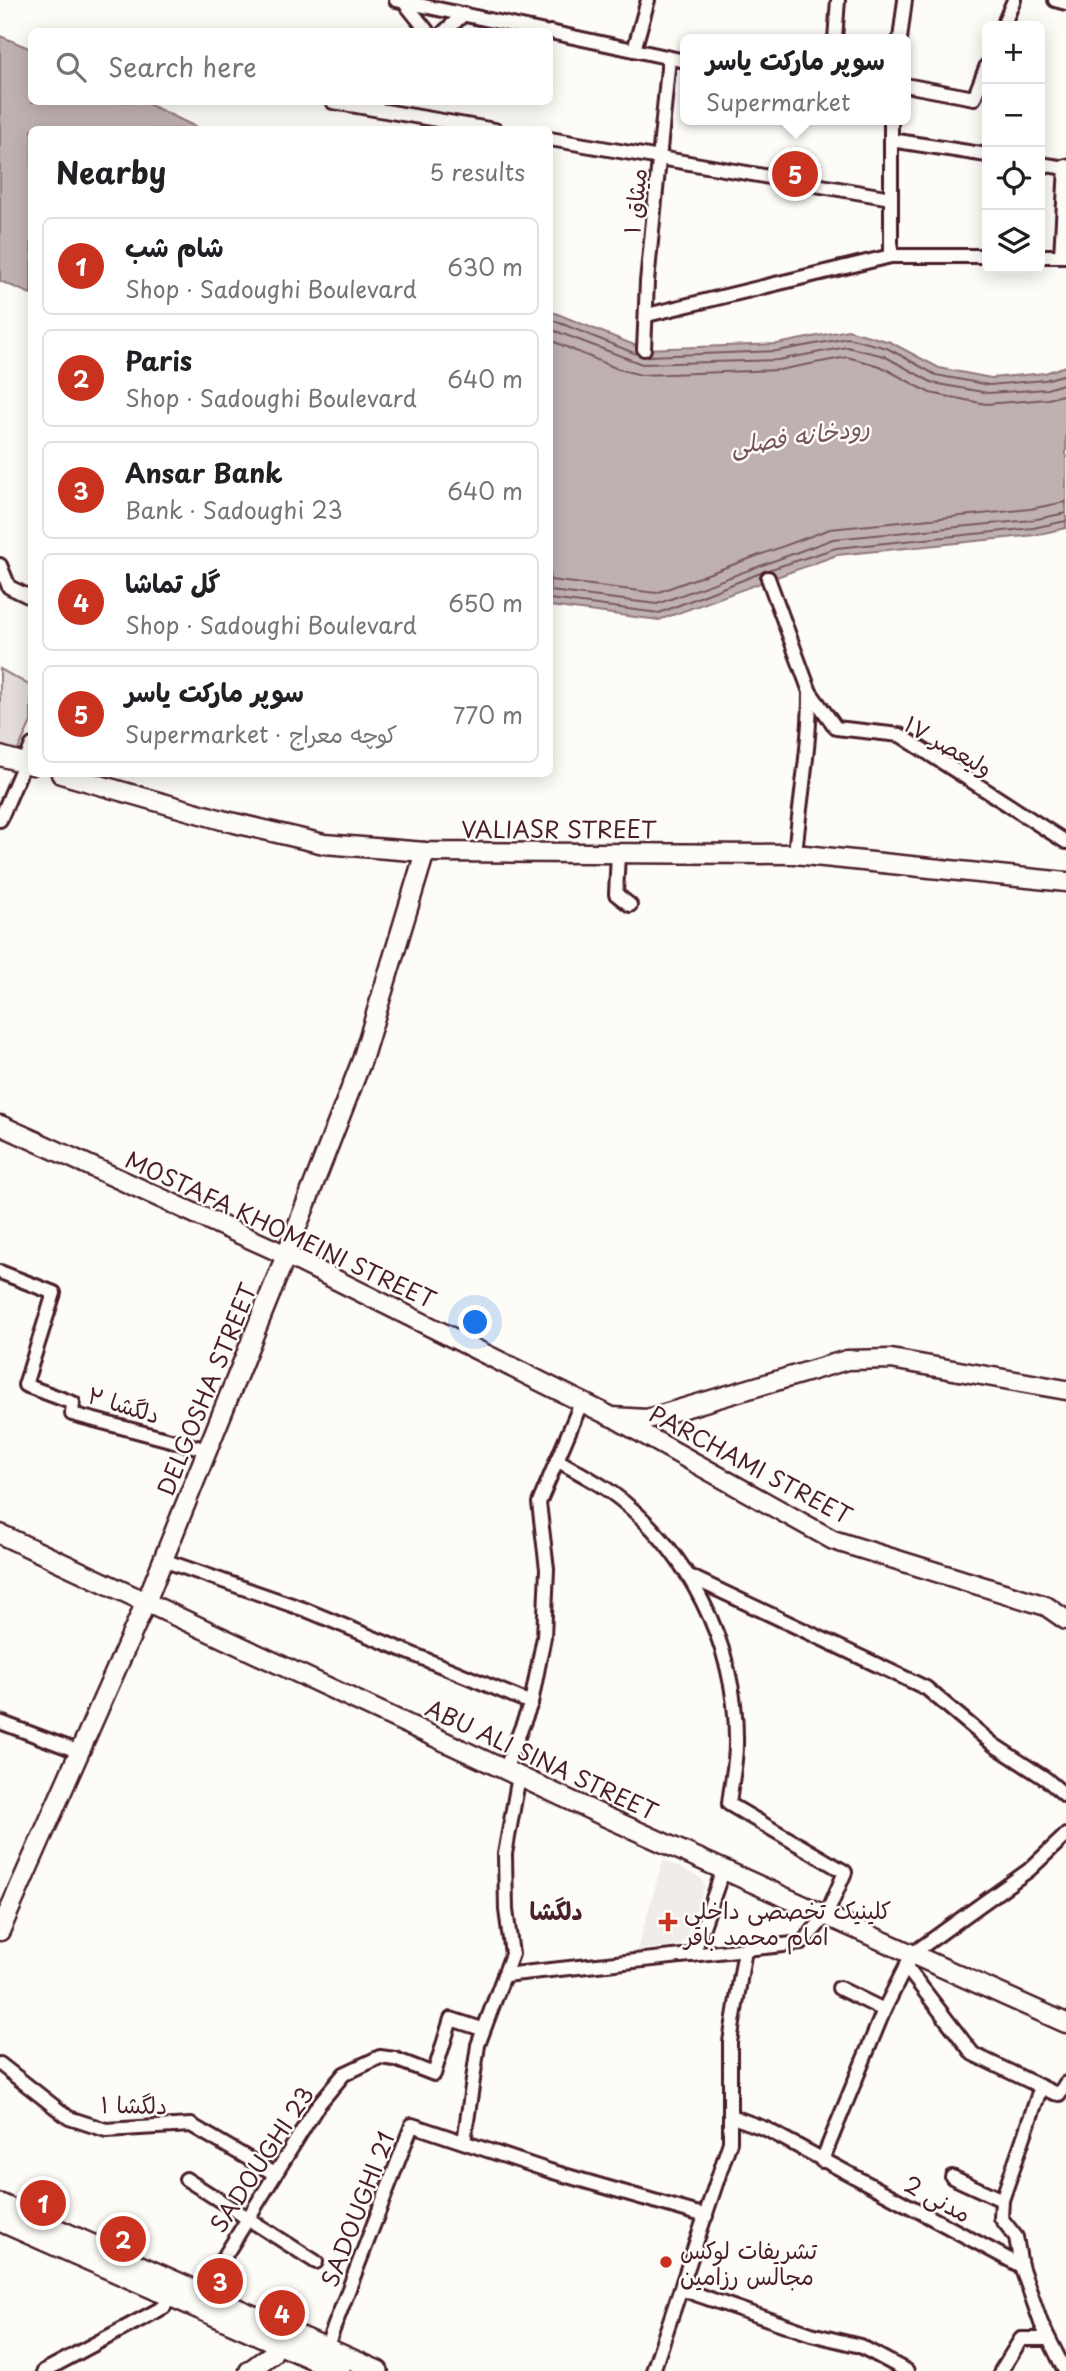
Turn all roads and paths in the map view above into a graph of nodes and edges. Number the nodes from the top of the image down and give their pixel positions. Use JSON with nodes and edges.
{"nodes":[{"id":1,"x":648,"y":0,"type":"edge"},
{"id":2,"x":838,"y":0,"type":"edge"},
{"id":3,"x":905,"y":0,"type":"edge"},
{"id":4,"x":1014,"y":0,"type":"edge"},
{"id":5,"x":1056,"y":0,"type":"edge"},
{"id":6,"x":400,"y":1,"type":"edge"},
{"id":7,"x":1066,"y":3,"type":"edge"},
{"id":8,"x":464,"y":14,"type":"junction"},
{"id":9,"x":1005,"y":21,"type":"edge"},
{"id":10,"x":424,"y":28,"type":"edge"},
{"id":11,"x":448,"y":28,"type":"edge"},
{"id":12,"x":529,"y":28,"type":"edge"},
{"id":13,"x":553,"y":33,"type":"edge"},
{"id":14,"x":835,"y":34,"type":"edge"},
{"id":15,"x":901,"y":34,"type":"edge"},
{"id":16,"x":634,"y":50,"type":"junction"},
{"id":17,"x":669,"y":58,"type":"junction"},
{"id":18,"x":680,"y":60,"type":"edge"},
{"id":19,"x":982,"y":78,"type":"edge"},
{"id":20,"x":911,"y":86,"type":"edge"},
{"id":21,"x":352,"y":105,"type":"edge"},
{"id":22,"x":391,"y":105,"type":"edge"},
{"id":23,"x":413,"y":105,"type":"edge"},
{"id":24,"x":384,"y":110,"type":"junction"},
{"id":25,"x":418,"y":116,"type":"junction"},
{"id":26,"x":891,"y":125,"type":"edge"},
{"id":27,"x":473,"y":126,"type":"edge"},
{"id":28,"x":553,"y":140,"type":"edge"},
{"id":29,"x":891,"y":140,"type":"junction"},
{"id":30,"x":982,"y":154,"type":"edge"},
{"id":31,"x":659,"y":158,"type":"junction"},
{"id":32,"x":1045,"y":165,"type":"edge"},
{"id":33,"x":1066,"y":167,"type":"edge"},
{"id":34,"x":891,"y":198,"type":"junction"},
{"id":35,"x":891,"y":256,"type":"junction"},
{"id":36,"x":982,"y":256,"type":"edge"},
{"id":37,"x":1045,"y":256,"type":"edge"},
{"id":38,"x":1064,"y":256,"type":"edge"},
{"id":39,"x":647,"y":315,"type":"junction"},
{"id":40,"x":644,"y":349,"type":"dead end"},
{"id":41,"x":0,"y":565,"type":"edge"},
{"id":42,"x":768,"y":578,"type":"dead end"},
{"id":43,"x":28,"y":596,"type":"edge"},
{"id":44,"x":810,"y":692,"type":"junction"},
{"id":45,"x":0,"y":755,"type":"edge"},
{"id":46,"x":28,"y":764,"type":"edge"},
{"id":47,"x":71,"y":777,"type":"edge"},
{"id":48,"x":0,"y":820,"type":"edge"},
{"id":49,"x":1066,"y":842,"type":"edge"},
{"id":50,"x":425,"y":852,"type":"junction"},
{"id":51,"x":618,"y":853,"type":"junction"},
{"id":52,"x":795,"y":854,"type":"junction"},
{"id":53,"x":1066,"y":882,"type":"edge"},
{"id":54,"x":630,"y":905,"type":"dead end"},
{"id":55,"x":0,"y":1125,"type":"edge"},
{"id":56,"x":286,"y":1255,"type":"junction"},
{"id":57,"x":0,"y":1272,"type":"edge"},
{"id":58,"x":1066,"y":1390,"type":"edge"},
{"id":59,"x":582,"y":1401,"type":"junction"},
{"id":60,"x":612,"y":1417,"type":"junction"},
{"id":61,"x":208,"y":1450,"type":"junction"},
{"id":62,"x":557,"y":1460,"type":"junction"},
{"id":63,"x":0,"y":1534,"type":"edge"},
{"id":64,"x":163,"y":1560,"type":"junction"},
{"id":65,"x":689,"y":1576,"type":"junction"},
{"id":66,"x":146,"y":1602,"type":"junction"},
{"id":67,"x":1066,"y":1620,"type":"edge"},
{"id":68,"x":531,"y":1703,"type":"junction"},
{"id":69,"x":0,"y":1722,"type":"edge"},
{"id":70,"x":80,"y":1752,"type":"junction"},
{"id":71,"x":512,"y":1773,"type":"junction"},
{"id":72,"x":1066,"y":1796,"type":"edge"},
{"id":73,"x":1066,"y":1836,"type":"edge"},
{"id":74,"x":723,"y":1870,"type":"junction"},
{"id":75,"x":826,"y":1916,"type":"junction"},
{"id":76,"x":0,"y":1931,"type":"edge"},
{"id":77,"x":745,"y":1949,"type":"junction"},
{"id":78,"x":693,"y":1955,"type":"junction"},
{"id":79,"x":909,"y":1961,"type":"junction"},
{"id":80,"x":504,"y":1975,"type":"junction"},
{"id":81,"x":839,"y":1988,"type":"dead end"},
{"id":82,"x":884,"y":2010,"type":"junction"},
{"id":83,"x":1066,"y":2023,"type":"edge"},
{"id":84,"x":482,"y":2029,"type":"junction"},
{"id":85,"x":0,"y":2064,"type":"edge"},
{"id":86,"x":1041,"y":2087,"type":"junction"},
{"id":87,"x":1063,"y":2089,"type":"edge"},
{"id":88,"x":733,"y":2117,"type":"junction"},
{"id":89,"x":464,"y":2142,"type":"junction"},
{"id":90,"x":822,"y":2161,"type":"junction"},
{"id":91,"x":275,"y":2174,"type":"junction"},
{"id":92,"x":951,"y":2177,"type":"dead end"},
{"id":93,"x":186,"y":2179,"type":"dead end"},
{"id":94,"x":1002,"y":2200,"type":"junction"},
{"id":95,"x":0,"y":2204,"type":"edge"},
{"id":96,"x":706,"y":2216,"type":"junction"},
{"id":97,"x":248,"y":2217,"type":"junction"},
{"id":98,"x":0,"y":2221,"type":"edge"},
{"id":99,"x":316,"y":2262,"type":"dead end"},
{"id":100,"x":1021,"y":2266,"type":"junction"},
{"id":101,"x":681,"y":2289,"type":"junction"},
{"id":102,"x":202,"y":2293,"type":"junction"},
{"id":103,"x":169,"y":2295,"type":"junction"},
{"id":104,"x":1048,"y":2339,"type":"junction"},
{"id":105,"x":277,"y":2343,"type":"junction"},
{"id":106,"x":326,"y":2348,"type":"junction"},
{"id":107,"x":44,"y":2371,"type":"edge"},
{"id":108,"x":249,"y":2371,"type":"edge"},
{"id":109,"x":340,"y":2371,"type":"edge"},
{"id":110,"x":378,"y":2371,"type":"edge"},
{"id":111,"x":653,"y":2371,"type":"edge"},
{"id":112,"x":907,"y":2371,"type":"edge"},
{"id":113,"x":1001,"y":2371,"type":"edge"},
{"id":114,"x":1065,"y":2371,"type":"edge"}],
"edges":[{"from":1,"to":16,"type":"street"},
{"from":2,"to":14,"type":"street"},
{"from":3,"to":15,"type":"street"},
{"from":4,"to":9,"type":"street"},
{"from":5,"to":7,"type":"street"},
{"from":6,"to":8,"type":"street"},
{"from":6,"to":10,"type":"street"},
{"from":8,"to":11,"type":"street"},
{"from":8,"to":12,"type":"street"},
{"from":13,"to":16,"type":"street"},
{"from":16,"to":17,"type":"street"},
{"from":17,"to":18,"type":"street"},
{"from":17,"to":31,"type":"street","name":"میثاق ۱"},
{"from":19,"to":20,"type":"street"},
{"from":21,"to":24,"type":"street"},
{"from":22,"to":24,"type":"street"},
{"from":23,"to":25,"type":"street"},
{"from":24,"to":25,"type":"street"},
{"from":25,"to":27,"type":"street"},
{"from":26,"to":29,"type":"street"},
{"from":28,"to":31,"type":"street"},
{"from":29,"to":30,"type":"street"},
{"from":29,"to":34,"type":"street"},
{"from":31,"to":34,"type":"street"},
{"from":31,"to":39,"type":"street","name":"میثاق ۱"},
{"from":32,"to":33,"type":"street"},
{"from":33,"to":38,"type":"street"},
{"from":34,"to":35,"type":"street"},
{"from":35,"to":36,"type":"street"},
{"from":35,"to":39,"type":"street"},
{"from":37,"to":38,"type":"street"},
{"from":39,"to":40,"type":"street","name":"میثاق ۱"},
{"from":41,"to":43,"type":"street"},
{"from":42,"to":44,"type":"street"},
{"from":44,"to":49,"type":"street","name":"ولیعصر ۱۷"},
{"from":44,"to":52,"type":"street"},
{"from":45,"to":46,"type":"street"},
{"from":46,"to":48,"type":"street"},
{"from":47,"to":50,"type":"street","name":"VALIASR STREET"},
{"from":50,"to":51,"type":"street","name":"VALIASR STREET"},
{"from":50,"to":56,"type":"street","name":"DELGOSHA STREET"},
{"from":51,"to":52,"type":"street","name":"VALIASR STREET"},
{"from":51,"to":54,"type":"street"},
{"from":52,"to":53,"type":"street","name":"VALIASR STREET"},
{"from":55,"to":56,"type":"street","name":"MOSTAFA KHOMEINI STREET"},
{"from":56,"to":59,"type":"street","name":"MOSTAFA KHOMEINI STREET"},
{"from":56,"to":61,"type":"street","name":"DELGOSHA STREET"},
{"from":57,"to":61,"type":"street","name":"دلگشا ۲"},
{"from":58,"to":60,"type":"street","name":"MOSTAFA KHOMEINI STREET"},
{"from":59,"to":60,"type":"street","name":"MOSTAFA KHOMEINI STREET"},
{"from":59,"to":62,"type":"street"},
{"from":60,"to":67,"type":"street","name":"PARCHAMI STREET"},
{"from":61,"to":64,"type":"street","name":"DELGOSHA STREET"},
{"from":62,"to":65,"type":"street"},
{"from":62,"to":68,"type":"street"},
{"from":63,"to":66,"type":"street","name":"ABU ALI SINA STREET"},
{"from":64,"to":66,"type":"street","name":"DELGOSHA STREET"},
{"from":64,"to":68,"type":"street"},
{"from":65,"to":72,"type":"street"},
{"from":65,"to":75,"type":"street"},
{"from":66,"to":70,"type":"street","name":"DELGOSHA STREET"},
{"from":66,"to":71,"type":"street","name":"ABU ALI SINA STREET"},
{"from":68,"to":71,"type":"street"},
{"from":69,"to":70,"type":"street"},
{"from":70,"to":76,"type":"street","name":"DELGOSHA STREET"},
{"from":71,"to":74,"type":"street","name":"ABU ALI SINA STREET"},
{"from":71,"to":80,"type":"street"},
{"from":73,"to":79,"type":"street"},
{"from":74,"to":75,"type":"street","name":"ABU ALI SINA STREET"},
{"from":74,"to":78,"type":"street"},
{"from":75,"to":77,"type":"street"},
{"from":75,"to":79,"type":"street","name":"ABU ALI SINA STREET"},
{"from":77,"to":78,"type":"street"},
{"from":77,"to":88,"type":"street"},
{"from":78,"to":80,"type":"street"},
{"from":79,"to":82,"type":"street"},
{"from":79,"to":83,"type":"street","name":"ABU ALI SINA STREET"},
{"from":79,"to":86,"type":"street"},
{"from":80,"to":84,"type":"street"},
{"from":81,"to":82,"type":"street"},
{"from":82,"to":90,"type":"street"},
{"from":84,"to":89,"type":"street"},
{"from":84,"to":91,"type":"street","name":"SADOUGHI 23"},
{"from":85,"to":91,"type":"street","name":"دلگشا ۱"},
{"from":86,"to":87,"type":"street"},
{"from":86,"to":94,"type":"street"},
{"from":88,"to":90,"type":"street","name":"مدنی 2"},
{"from":88,"to":96,"type":"street"},
{"from":89,"to":96,"type":"street"},
{"from":89,"to":106,"type":"street","name":"SADOUGHI 21"},
{"from":90,"to":100,"type":"street","name":"مدنی 2"},
{"from":91,"to":97,"type":"street","name":"SADOUGHI 23"},
{"from":92,"to":94,"type":"street"},
{"from":93,"to":97,"type":"street"},
{"from":94,"to":100,"type":"street"},
{"from":95,"to":102,"type":"main road"},
{"from":96,"to":101,"type":"street"},
{"from":97,"to":99,"type":"street"},
{"from":97,"to":102,"type":"street","name":"SADOUGHI 23"},
{"from":98,"to":103,"type":"main road"},
{"from":100,"to":104,"type":"street"},
{"from":101,"to":111,"type":"street"},
{"from":101,"to":112,"type":"street"},
{"from":102,"to":106,"type":"main road"},
{"from":103,"to":105,"type":"main road"},
{"from":103,"to":107,"type":"street"},
{"from":104,"to":113,"type":"street"},
{"from":104,"to":114,"type":"street"},
{"from":105,"to":108,"type":"street"},
{"from":105,"to":109,"type":"main road"},
{"from":106,"to":110,"type":"main road"}]}
